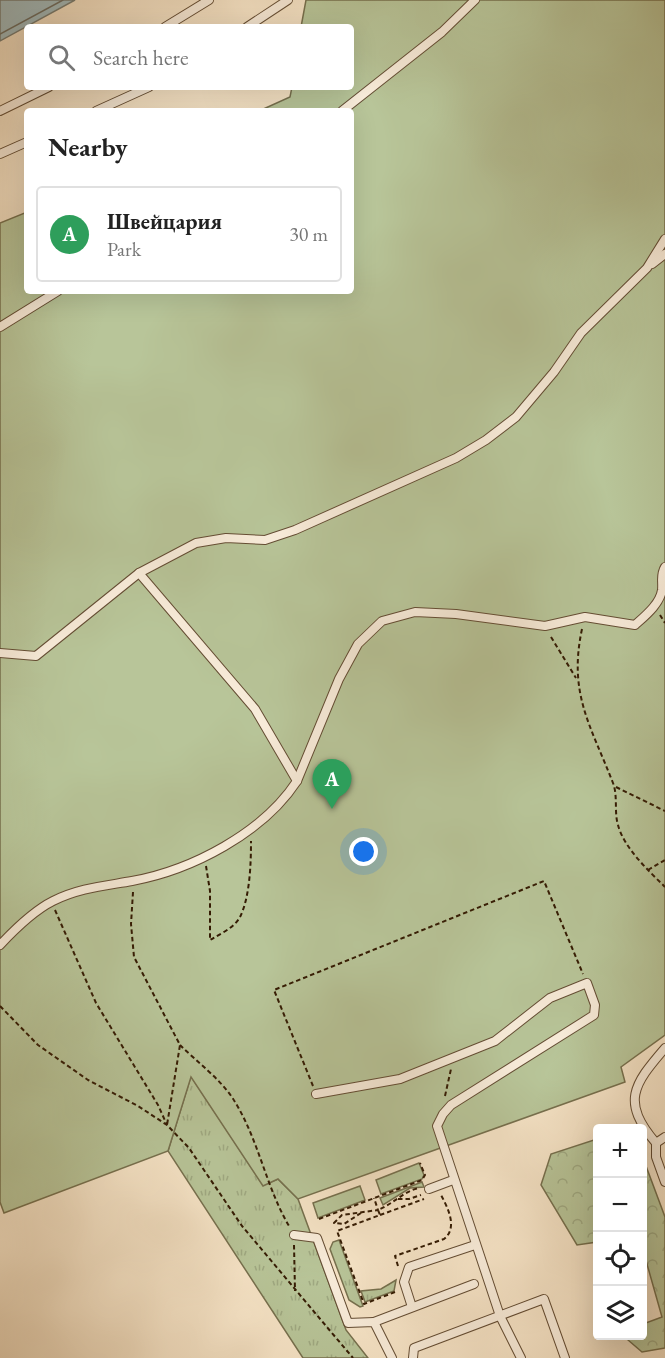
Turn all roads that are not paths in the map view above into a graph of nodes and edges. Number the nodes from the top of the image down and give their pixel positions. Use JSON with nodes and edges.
{"nodes":[{"id":1,"x":209,"y":0,"type":"edge"},
{"id":2,"x":288,"y":0,"type":"edge"},
{"id":3,"x":475,"y":0,"type":"edge"},
{"id":4,"x":170,"y":24,"type":"edge"},
{"id":5,"x":252,"y":24,"type":"edge"},
{"id":6,"x":43,"y":90,"type":"edge"},
{"id":7,"x":142,"y":90,"type":"edge"},
{"id":8,"x":103,"y":108,"type":"edge"},
{"id":9,"x":346,"y":108,"type":"edge"},
{"id":10,"x":0,"y":111,"type":"edge"},
{"id":11,"x":24,"y":143,"type":"edge"},
{"id":12,"x":0,"y":154,"type":"edge"},
{"id":13,"x":665,"y":239,"type":"edge"},
{"id":14,"x":665,"y":254,"type":"edge"},
{"id":15,"x":647,"y":268,"type":"junction"},
{"id":16,"x":53,"y":294,"type":"edge"},
{"id":17,"x":0,"y":327,"type":"edge"},
{"id":18,"x":665,"y":567,"type":"edge"},
{"id":19,"x":139,"y":573,"type":"junction"},
{"id":20,"x":0,"y":653,"type":"edge"},
{"id":21,"x":297,"y":782,"type":"junction"},
{"id":22,"x":0,"y":945,"type":"edge"},
{"id":23,"x":665,"y":1048,"type":"edge"},
{"id":24,"x":316,"y":1094,"type":"road end"},
{"id":25,"x":665,"y":1137,"type":"edge"},
{"id":26,"x":656,"y":1143,"type":"junction"},
{"id":27,"x":453,"y":1180,"type":"junction"},
{"id":28,"x":665,"y":1182,"type":"edge"},
{"id":29,"x":428,"y":1193,"type":"road end"},
{"id":30,"x":294,"y":1235,"type":"road end"},
{"id":31,"x":475,"y":1245,"type":"junction"},
{"id":32,"x":474,"y":1284,"type":"dead end"},
{"id":33,"x":412,"y":1307,"type":"junction"},
{"id":34,"x":500,"y":1316,"type":"junction"},
{"id":35,"x":374,"y":1322,"type":"junction"},
{"id":36,"x":392,"y":1358,"type":"edge"},
{"id":37,"x":413,"y":1358,"type":"edge"},
{"id":38,"x":521,"y":1358,"type":"edge"},
{"id":39,"x":565,"y":1358,"type":"edge"}],
"edges":[{"from":1,"to":4,"type":"lane"},
{"from":2,"to":5,"type":"lane"},
{"from":3,"to":9,"type":"lane"},
{"from":6,"to":10,"type":"lane"},
{"from":7,"to":8,"type":"lane"},
{"from":11,"to":12,"type":"lane"},
{"from":13,"to":15,"type":"lane"},
{"from":14,"to":15,"type":"lane"},
{"from":15,"to":19,"type":"lane"},
{"from":16,"to":17,"type":"lane"},
{"from":18,"to":21,"type":"lane"},
{"from":19,"to":20,"type":"lane"},
{"from":19,"to":21,"type":"lane"},
{"from":21,"to":22,"type":"lane"},
{"from":23,"to":26,"type":"lane"},
{"from":24,"to":27,"type":"lane"},
{"from":25,"to":26,"type":"lane"},
{"from":26,"to":28,"type":"lane"},
{"from":27,"to":29,"type":"lane"},
{"from":27,"to":31,"type":"lane"},
{"from":30,"to":35,"type":"lane"},
{"from":31,"to":33,"type":"lane"},
{"from":31,"to":34,"type":"lane"},
{"from":32,"to":33,"type":"lane"},
{"from":33,"to":35,"type":"lane"},
{"from":34,"to":37,"type":"lane"},
{"from":34,"to":38,"type":"lane"},
{"from":34,"to":39,"type":"lane"},
{"from":35,"to":36,"type":"lane"}]}
